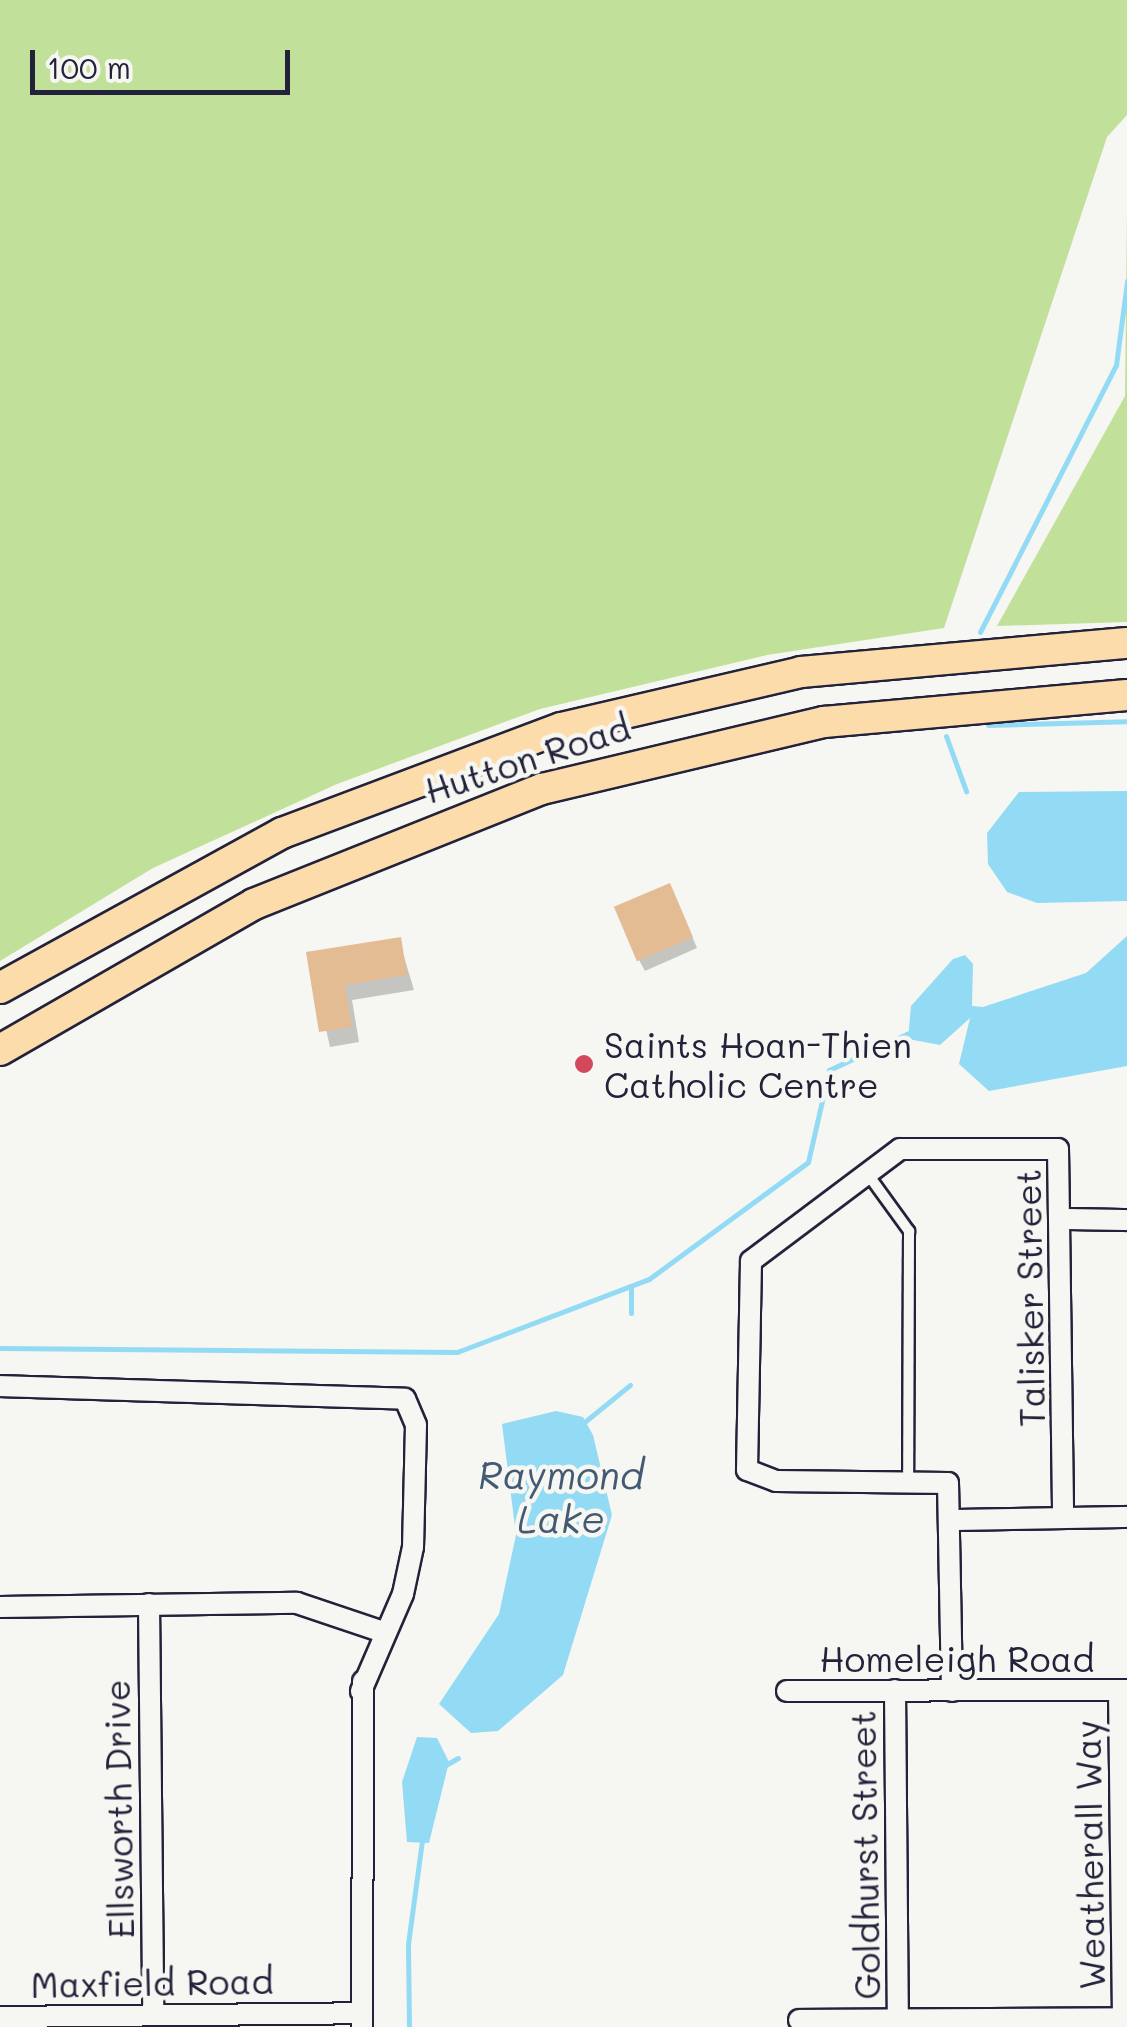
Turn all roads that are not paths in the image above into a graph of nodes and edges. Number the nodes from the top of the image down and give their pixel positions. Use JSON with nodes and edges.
{"nodes":[{"id":1,"x":1127,"y":642,"type":"edge"},
{"id":2,"x":1127,"y":694,"type":"edge"},
{"id":3,"x":635,"y":708,"type":"junction"},
{"id":4,"x":646,"y":760,"type":"junction"},
{"id":5,"x":0,"y":988,"type":"edge"},
{"id":6,"x":0,"y":1050,"type":"edge"},
{"id":7,"x":866,"y":1171,"type":"junction"},
{"id":8,"x":1064,"y":1218,"type":"junction"},
{"id":9,"x":1127,"y":1220,"type":"edge"},
{"id":10,"x":0,"y":1386,"type":"edge"},
{"id":11,"x":908,"y":1478,"type":"junction"},
{"id":12,"x":1063,"y":1517,"type":"junction"},
{"id":13,"x":1127,"y":1517,"type":"edge"},
{"id":14,"x":952,"y":1520,"type":"junction"},
{"id":15,"x":149,"y":1604,"type":"junction"},
{"id":16,"x":5,"y":1605,"type":"edge"},
{"id":17,"x":378,"y":1630,"type":"junction"},
{"id":18,"x":787,"y":1690,"type":"dead end"},
{"id":19,"x":895,"y":1690,"type":"junction"},
{"id":20,"x":1123,"y":1690,"type":"edge"},
{"id":21,"x":952,"y":1691,"type":"junction"},
{"id":22,"x":153,"y":2014,"type":"junction"},
{"id":23,"x":3,"y":2016,"type":"edge"},
{"id":24,"x":354,"y":2018,"type":"edge"},
{"id":25,"x":1125,"y":2018,"type":"edge"},
{"id":26,"x":799,"y":2020,"type":"dead end"},
{"id":27,"x":898,"y":2020,"type":"junction"}],
"edges":[{"from":1,"to":3,"type":"main road","name":"Hutton Road"},
{"from":2,"to":4,"type":"main road","name":"Hutton Road"},
{"from":3,"to":4,"type":"main road"},
{"from":3,"to":5,"type":"main road","name":"Hutton Road"},
{"from":4,"to":6,"type":"main road","name":"Hutton Road"},
{"from":7,"to":8,"type":"street","name":"Talisker Street"},
{"from":7,"to":11,"type":"lane"},
{"from":7,"to":11,"type":"street","name":"Talisker Street"},
{"from":8,"to":9,"type":"street"},
{"from":8,"to":12,"type":"street","name":"Talisker Street"},
{"from":10,"to":17,"type":"street"},
{"from":11,"to":14,"type":"street","name":"Talisker Street"},
{"from":12,"to":13,"type":"street"},
{"from":12,"to":14,"type":"street"},
{"from":14,"to":21,"type":"street","name":"Talisker Street"},
{"from":15,"to":16,"type":"street"},
{"from":15,"to":17,"type":"street"},
{"from":15,"to":22,"type":"street","name":"Ellsworth Drive"},
{"from":17,"to":24,"type":"street"},
{"from":18,"to":19,"type":"street","name":"Homeleigh Road"},
{"from":19,"to":21,"type":"street","name":"Homeleigh Road"},
{"from":19,"to":27,"type":"street","name":"Goldhurst Street"},
{"from":20,"to":21,"type":"street","name":"Homeleigh Road"},
{"from":20,"to":25,"type":"street","name":"Weatherall Way"},
{"from":22,"to":23,"type":"street","name":"Maxfield Road"},
{"from":22,"to":24,"type":"street","name":"Maxfield Road"},
{"from":25,"to":27,"type":"street"},
{"from":26,"to":27,"type":"street"}]}
